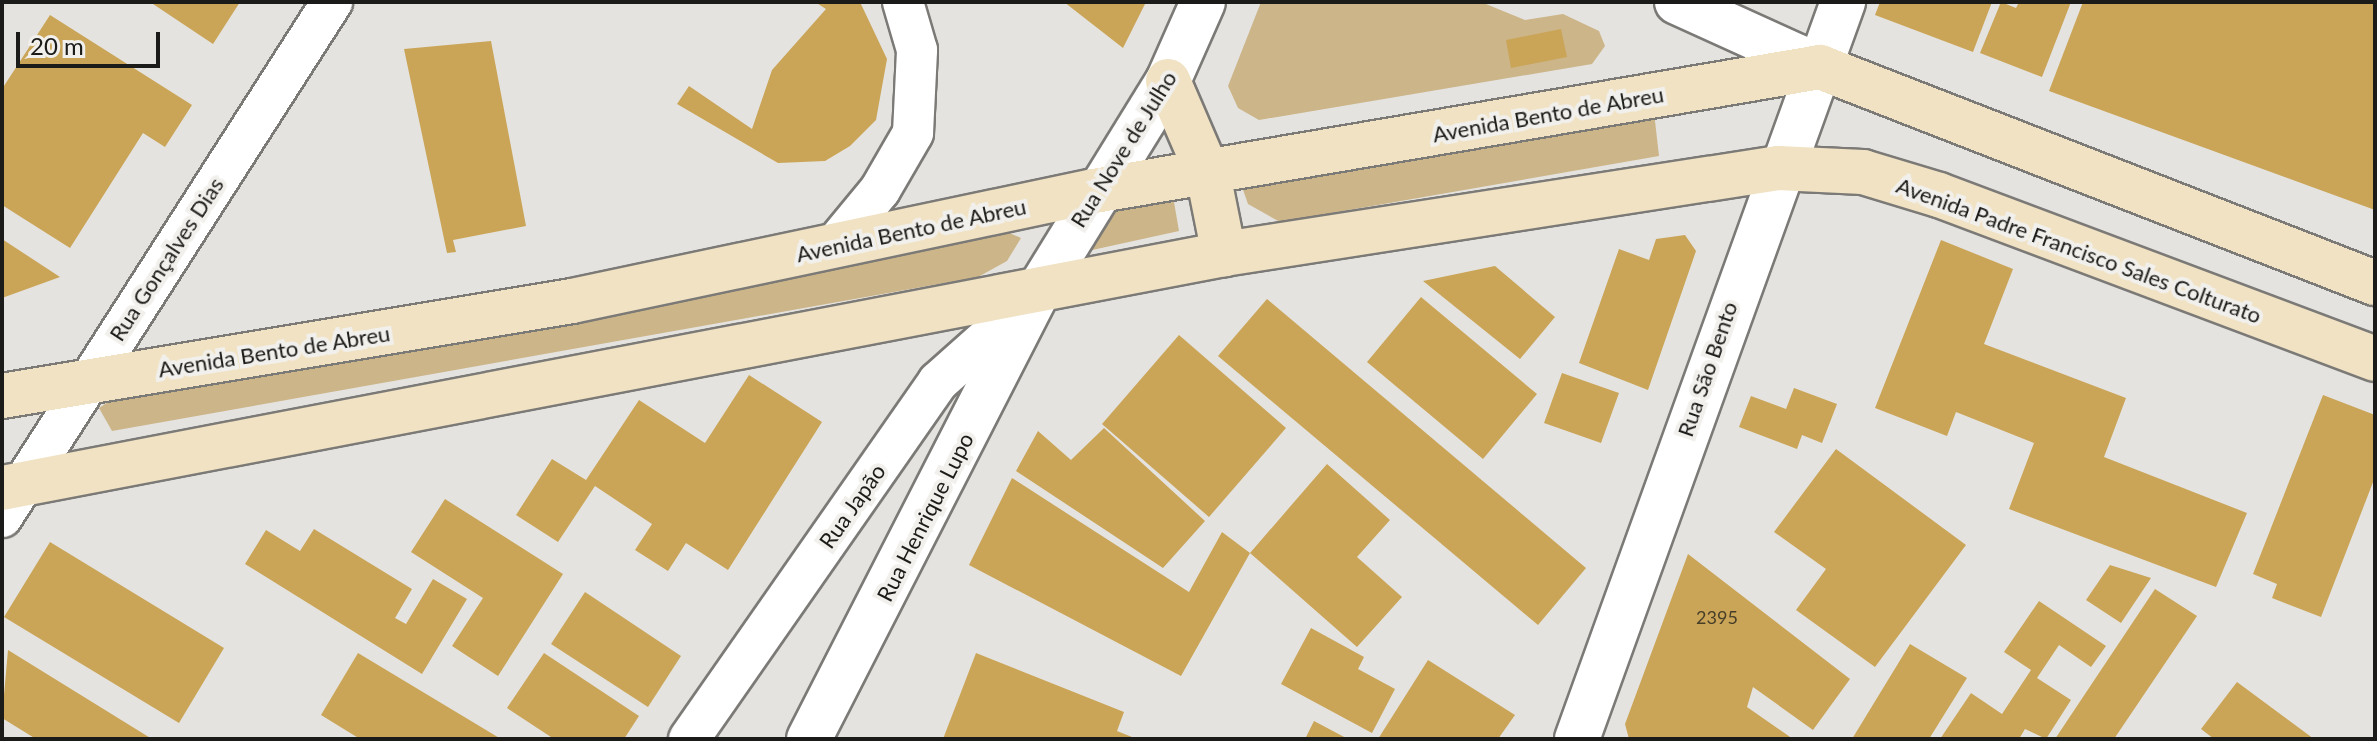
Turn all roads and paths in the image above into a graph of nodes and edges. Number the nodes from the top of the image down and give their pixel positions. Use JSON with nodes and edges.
{"nodes":[{"id":1,"x":332,"y":2,"type":"edge"},
{"id":2,"x":903,"y":2,"type":"edge"},
{"id":3,"x":1203,"y":2,"type":"edge"},
{"id":4,"x":1677,"y":2,"type":"edge"},
{"id":5,"x":1843,"y":2,"type":"edge"},
{"id":6,"x":1820,"y":67,"type":"junction"},
{"id":7,"x":1168,"y":81,"type":"junction"},
{"id":8,"x":1778,"y":168,"type":"junction"},
{"id":9,"x":1208,"y":174,"type":"junction"},
{"id":10,"x":1094,"y":191,"type":"junction"},
{"id":11,"x":833,"y":247,"type":"junction"},
{"id":12,"x":1224,"y":254,"type":"junction"},
{"id":13,"x":2375,"y":283,"type":"edge"},
{"id":14,"x":1037,"y":293,"type":"junction"},
{"id":15,"x":2375,"y":359,"type":"edge"},
{"id":16,"x":89,"y":380,"type":"junction"},
{"id":17,"x":2,"y":396,"type":"edge"},
{"id":18,"x":9,"y":496,"type":"edge"},
{"id":19,"x":689,"y":739,"type":"edge"},
{"id":20,"x":809,"y":739,"type":"edge"},
{"id":21,"x":1577,"y":739,"type":"edge"}],
"edges":[{"from":1,"to":16,"type":"street","name":"Rua Gonçalves Dias"},
{"from":2,"to":11,"type":"street"},
{"from":3,"to":7,"type":"street","name":"Rua Nove de Julho"},
{"from":4,"to":6,"type":"street"},
{"from":5,"to":6,"type":"street","name":"Rua São Bento"},
{"from":6,"to":8,"type":"street","name":"Rua São Bento"},
{"from":6,"to":9,"type":"main road","name":"Avenida Bento de Abreu"},
{"from":6,"to":13,"type":"main road"},
{"from":7,"to":9,"type":"main road"},
{"from":7,"to":10,"type":"street","name":"Rua Nove de Julho"},
{"from":8,"to":12,"type":"main road"},
{"from":8,"to":15,"type":"main road","name":"Avenida Padre Francisco Sales Colturato"},
{"from":8,"to":21,"type":"street","name":"Rua São Bento"},
{"from":9,"to":10,"type":"main road","name":"Avenida Bento de Abreu"},
{"from":9,"to":12,"type":"main road"},
{"from":10,"to":11,"type":"main road","name":"Avenida Bento de Abreu"},
{"from":10,"to":14,"type":"street","name":"Rua Nove de Julho"},
{"from":11,"to":16,"type":"main road","name":"Avenida Bento de Abreu"},
{"from":12,"to":14,"type":"main road"},
{"from":14,"to":18,"type":"main road"},
{"from":14,"to":19,"type":"street","name":"Rua Japão"},
{"from":14,"to":20,"type":"street","name":"Rua Henrique Lupo"},
{"from":16,"to":17,"type":"main road","name":"Avenida Bento de Abreu"},
{"from":16,"to":18,"type":"street","name":"Rua Gonçalves Dias"}]}
